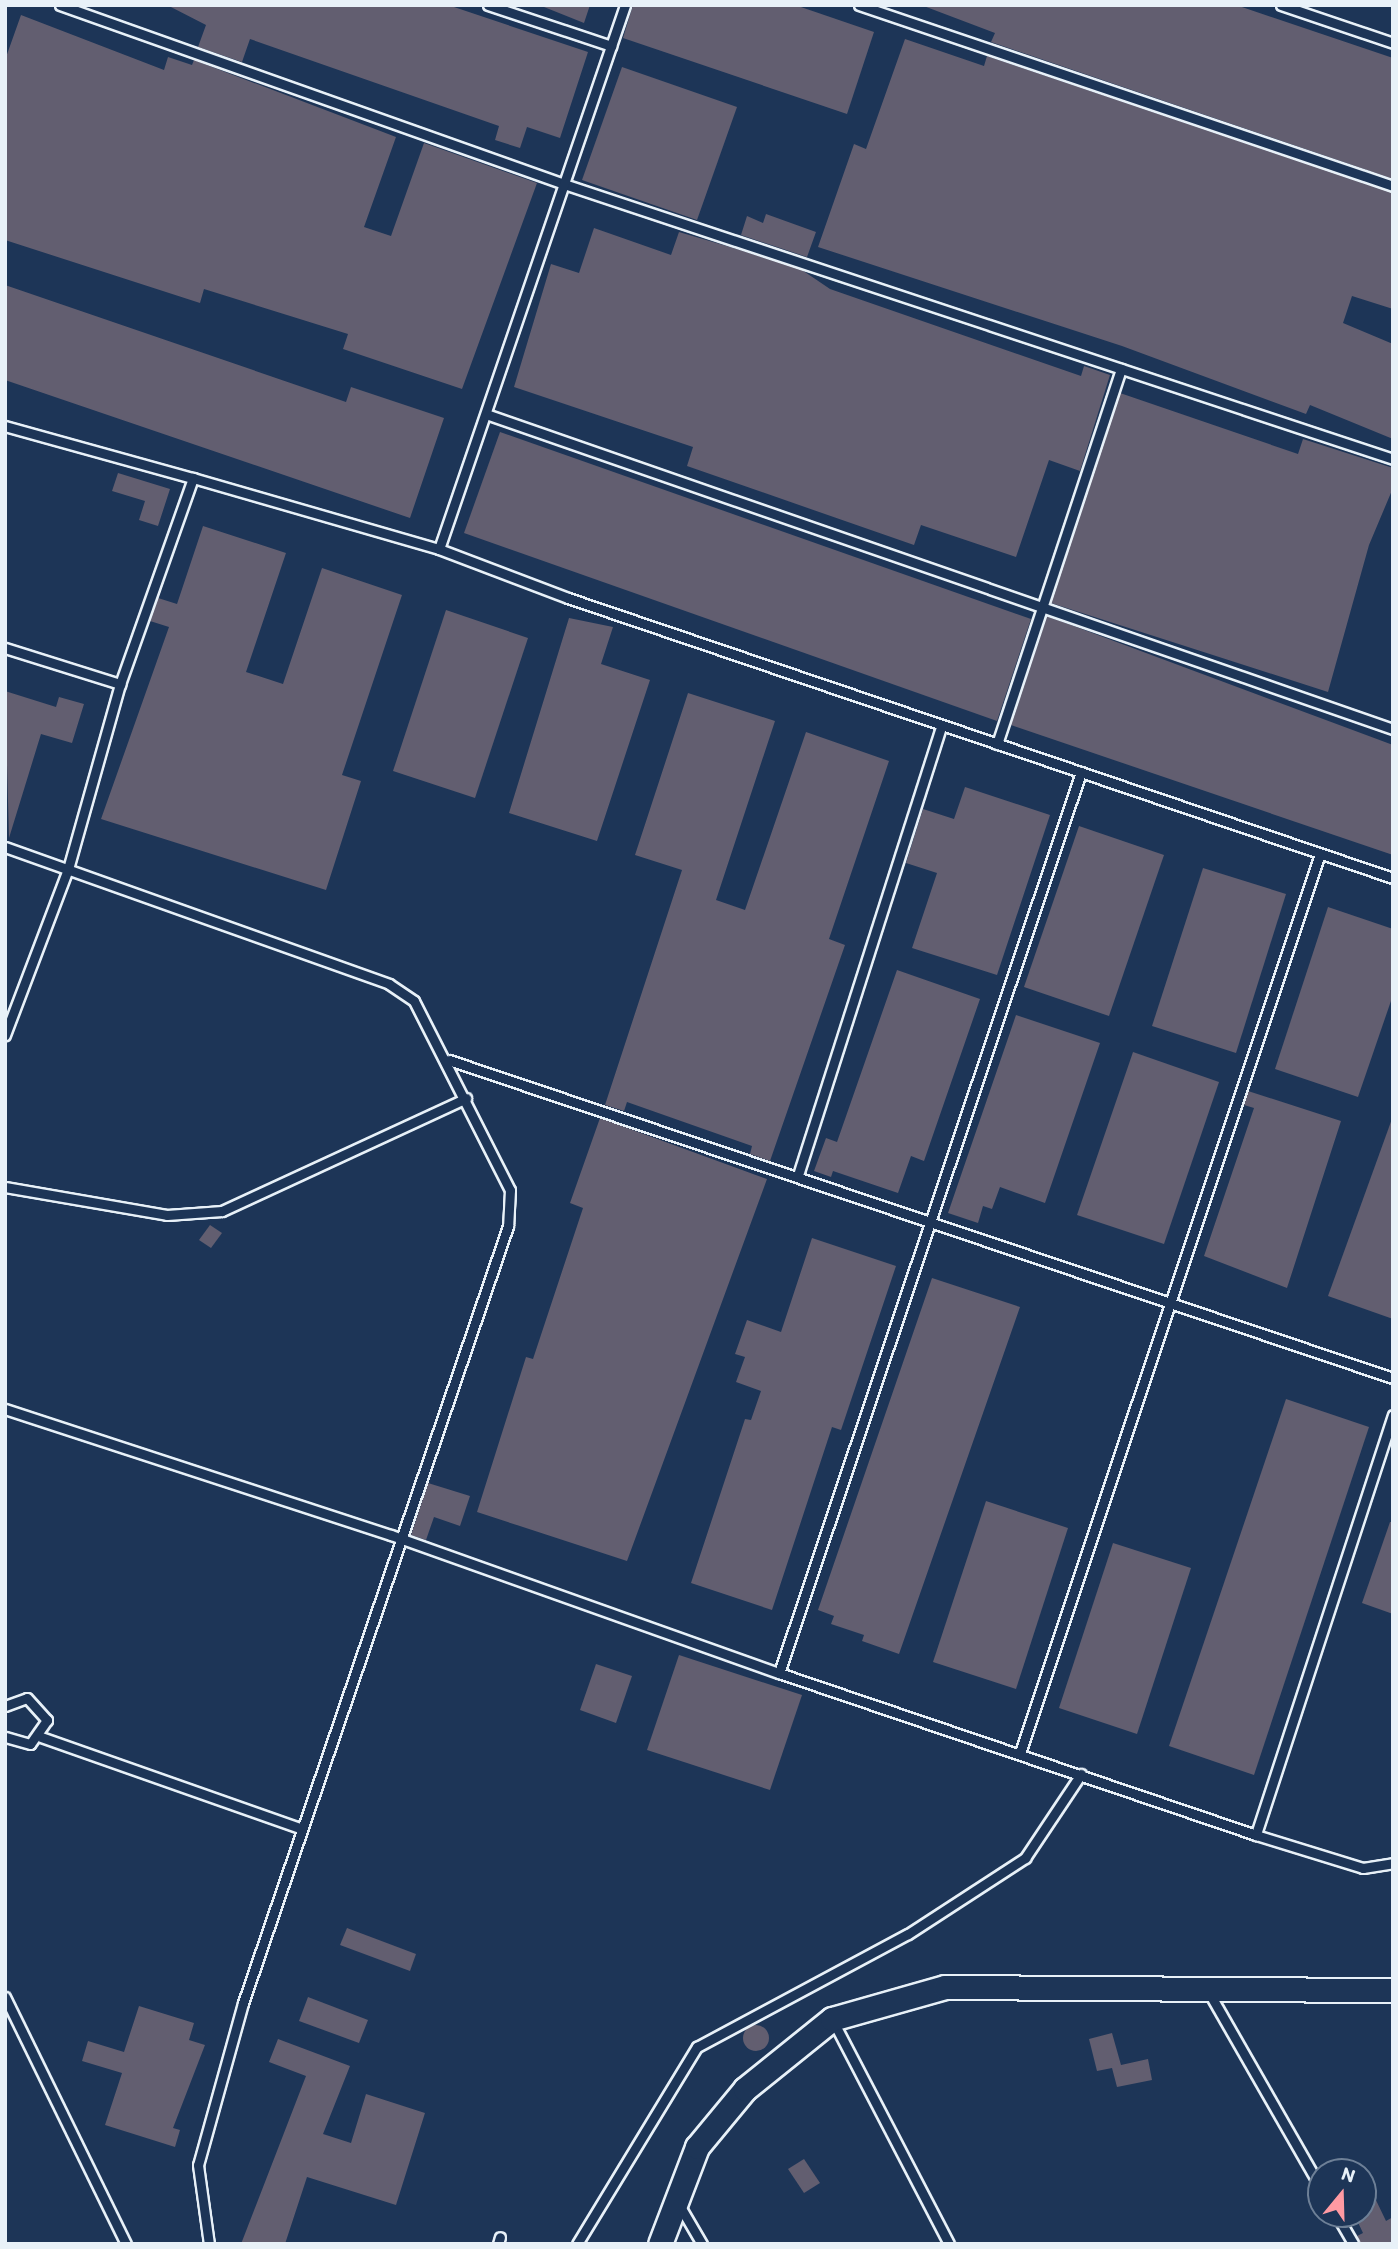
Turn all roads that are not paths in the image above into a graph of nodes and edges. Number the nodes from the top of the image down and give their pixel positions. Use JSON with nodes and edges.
{"nodes":[{"id":1,"x":60,"y":5,"type":"edge"},
{"id":2,"x":488,"y":5,"type":"edge"},
{"id":3,"x":625,"y":5,"type":"edge"},
{"id":4,"x":859,"y":5,"type":"edge"},
{"id":5,"x":1282,"y":5,"type":"edge"},
{"id":6,"x":1393,"y":43,"type":"edge"},
{"id":7,"x":611,"y":46,"type":"junction"},
{"id":8,"x":564,"y":184,"type":"junction"},
{"id":9,"x":1393,"y":186,"type":"edge"},
{"id":10,"x":1121,"y":369,"type":"junction"},
{"id":11,"x":486,"y":414,"type":"junction"},
{"id":12,"x":5,"y":426,"type":"edge"},
{"id":13,"x":1393,"y":459,"type":"edge"},
{"id":14,"x":193,"y":478,"type":"junction"},
{"id":15,"x":439,"y":549,"type":"junction"},
{"id":16,"x":1041,"y":607,"type":"junction"},
{"id":17,"x":5,"y":648,"type":"edge"},
{"id":18,"x":120,"y":684,"type":"junction"},
{"id":19,"x":942,"y":725,"type":"junction"},
{"id":20,"x":1393,"y":729,"type":"edge"},
{"id":21,"x":997,"y":744,"type":"junction"},
{"id":22,"x":1081,"y":772,"type":"junction"},
{"id":23,"x":5,"y":847,"type":"edge"},
{"id":24,"x":1320,"y":854,"type":"junction"},
{"id":25,"x":68,"y":869,"type":"junction"},
{"id":26,"x":1393,"y":878,"type":"edge"},
{"id":27,"x":5,"y":1035,"type":"edge"},
{"id":28,"x":449,"y":1060,"type":"junction"},
{"id":29,"x":466,"y":1098,"type":"junction"},
{"id":30,"x":798,"y":1175,"type":"junction"},
{"id":31,"x":5,"y":1187,"type":"edge"},
{"id":32,"x":931,"y":1220,"type":"junction"},
{"id":33,"x":1171,"y":1303,"type":"junction"},
{"id":34,"x":1393,"y":1378,"type":"edge"},
{"id":35,"x":5,"y":1409,"type":"edge"},
{"id":36,"x":1393,"y":1415,"type":"edge"},
{"id":37,"x":402,"y":1539,"type":"junction"},
{"id":38,"x":779,"y":1673,"type":"junction"},
{"id":39,"x":5,"y":1706,"type":"edge"},
{"id":40,"x":5,"y":1737,"type":"edge"},
{"id":41,"x":41,"y":1737,"type":"junction"},
{"id":42,"x":1020,"y":1753,"type":"junction"},
{"id":43,"x":1081,"y":1774,"type":"junction"},
{"id":44,"x":300,"y":1828,"type":"junction"},
{"id":45,"x":1256,"y":1835,"type":"junction"},
{"id":46,"x":1393,"y":1863,"type":"edge"},
{"id":47,"x":1208,"y":1989,"type":"junction"},
{"id":48,"x":1393,"y":1990,"type":"edge"},
{"id":49,"x":5,"y":1997,"type":"edge"},
{"id":50,"x":832,"y":2019,"type":"junction"},
{"id":51,"x":1307,"y":2163,"type":"edge"},
{"id":52,"x":677,"y":2202,"type":"junction"},
{"id":53,"x":1344,"y":2228,"type":"edge"},
{"id":54,"x":126,"y":2244,"type":"edge"},
{"id":55,"x":209,"y":2244,"type":"edge"},
{"id":56,"x":577,"y":2244,"type":"edge"},
{"id":57,"x":660,"y":2244,"type":"edge"},
{"id":58,"x":702,"y":2244,"type":"edge"},
{"id":59,"x":949,"y":2244,"type":"edge"},
{"id":60,"x":1353,"y":2244,"type":"edge"}],
"edges":[{"from":1,"to":8,"type":"lane"},
{"from":2,"to":7,"type":"lane"},
{"from":3,"to":7,"type":"lane"},
{"from":4,"to":9,"type":"lane"},
{"from":5,"to":6,"type":"lane"},
{"from":7,"to":8,"type":"lane"},
{"from":8,"to":10,"type":"lane"},
{"from":8,"to":11,"type":"lane"},
{"from":10,"to":13,"type":"lane"},
{"from":10,"to":16,"type":"lane"},
{"from":11,"to":15,"type":"lane"},
{"from":11,"to":16,"type":"lane"},
{"from":12,"to":14,"type":"lane"},
{"from":14,"to":15,"type":"lane"},
{"from":14,"to":18,"type":"lane"},
{"from":15,"to":19,"type":"lane"},
{"from":16,"to":20,"type":"lane"},
{"from":16,"to":21,"type":"lane"},
{"from":17,"to":18,"type":"lane"},
{"from":18,"to":25,"type":"lane"},
{"from":19,"to":21,"type":"lane"},
{"from":19,"to":30,"type":"lane"},
{"from":21,"to":22,"type":"lane"},
{"from":22,"to":24,"type":"lane"},
{"from":22,"to":32,"type":"lane"},
{"from":23,"to":25,"type":"lane"},
{"from":24,"to":26,"type":"lane"},
{"from":24,"to":33,"type":"lane"},
{"from":25,"to":27,"type":"lane"},
{"from":25,"to":28,"type":"lane"},
{"from":28,"to":29,"type":"lane"},
{"from":28,"to":30,"type":"lane"},
{"from":29,"to":31,"type":"lane"},
{"from":29,"to":37,"type":"lane"},
{"from":30,"to":32,"type":"lane"},
{"from":32,"to":33,"type":"lane"},
{"from":32,"to":38,"type":"lane"},
{"from":33,"to":34,"type":"lane"},
{"from":33,"to":42,"type":"lane"},
{"from":35,"to":37,"type":"lane"},
{"from":36,"to":45,"type":"lane"},
{"from":37,"to":38,"type":"lane"},
{"from":37,"to":44,"type":"lane"},
{"from":38,"to":42,"type":"lane"},
{"from":39,"to":41,"type":"lane"},
{"from":40,"to":41,"type":"lane"},
{"from":41,"to":44,"type":"lane"},
{"from":42,"to":43,"type":"lane"},
{"from":43,"to":45,"type":"lane"},
{"from":43,"to":56,"type":"lane"},
{"from":44,"to":55,"type":"lane"},
{"from":45,"to":46,"type":"lane"},
{"from":47,"to":48,"type":"street"},
{"from":47,"to":50,"type":"street"},
{"from":47,"to":51,"type":"lane"},
{"from":49,"to":54,"type":"lane"},
{"from":50,"to":52,"type":"street"},
{"from":50,"to":59,"type":"lane"},
{"from":52,"to":57,"type":"street"},
{"from":52,"to":58,"type":"lane"},
{"from":53,"to":60,"type":"lane"}]}
